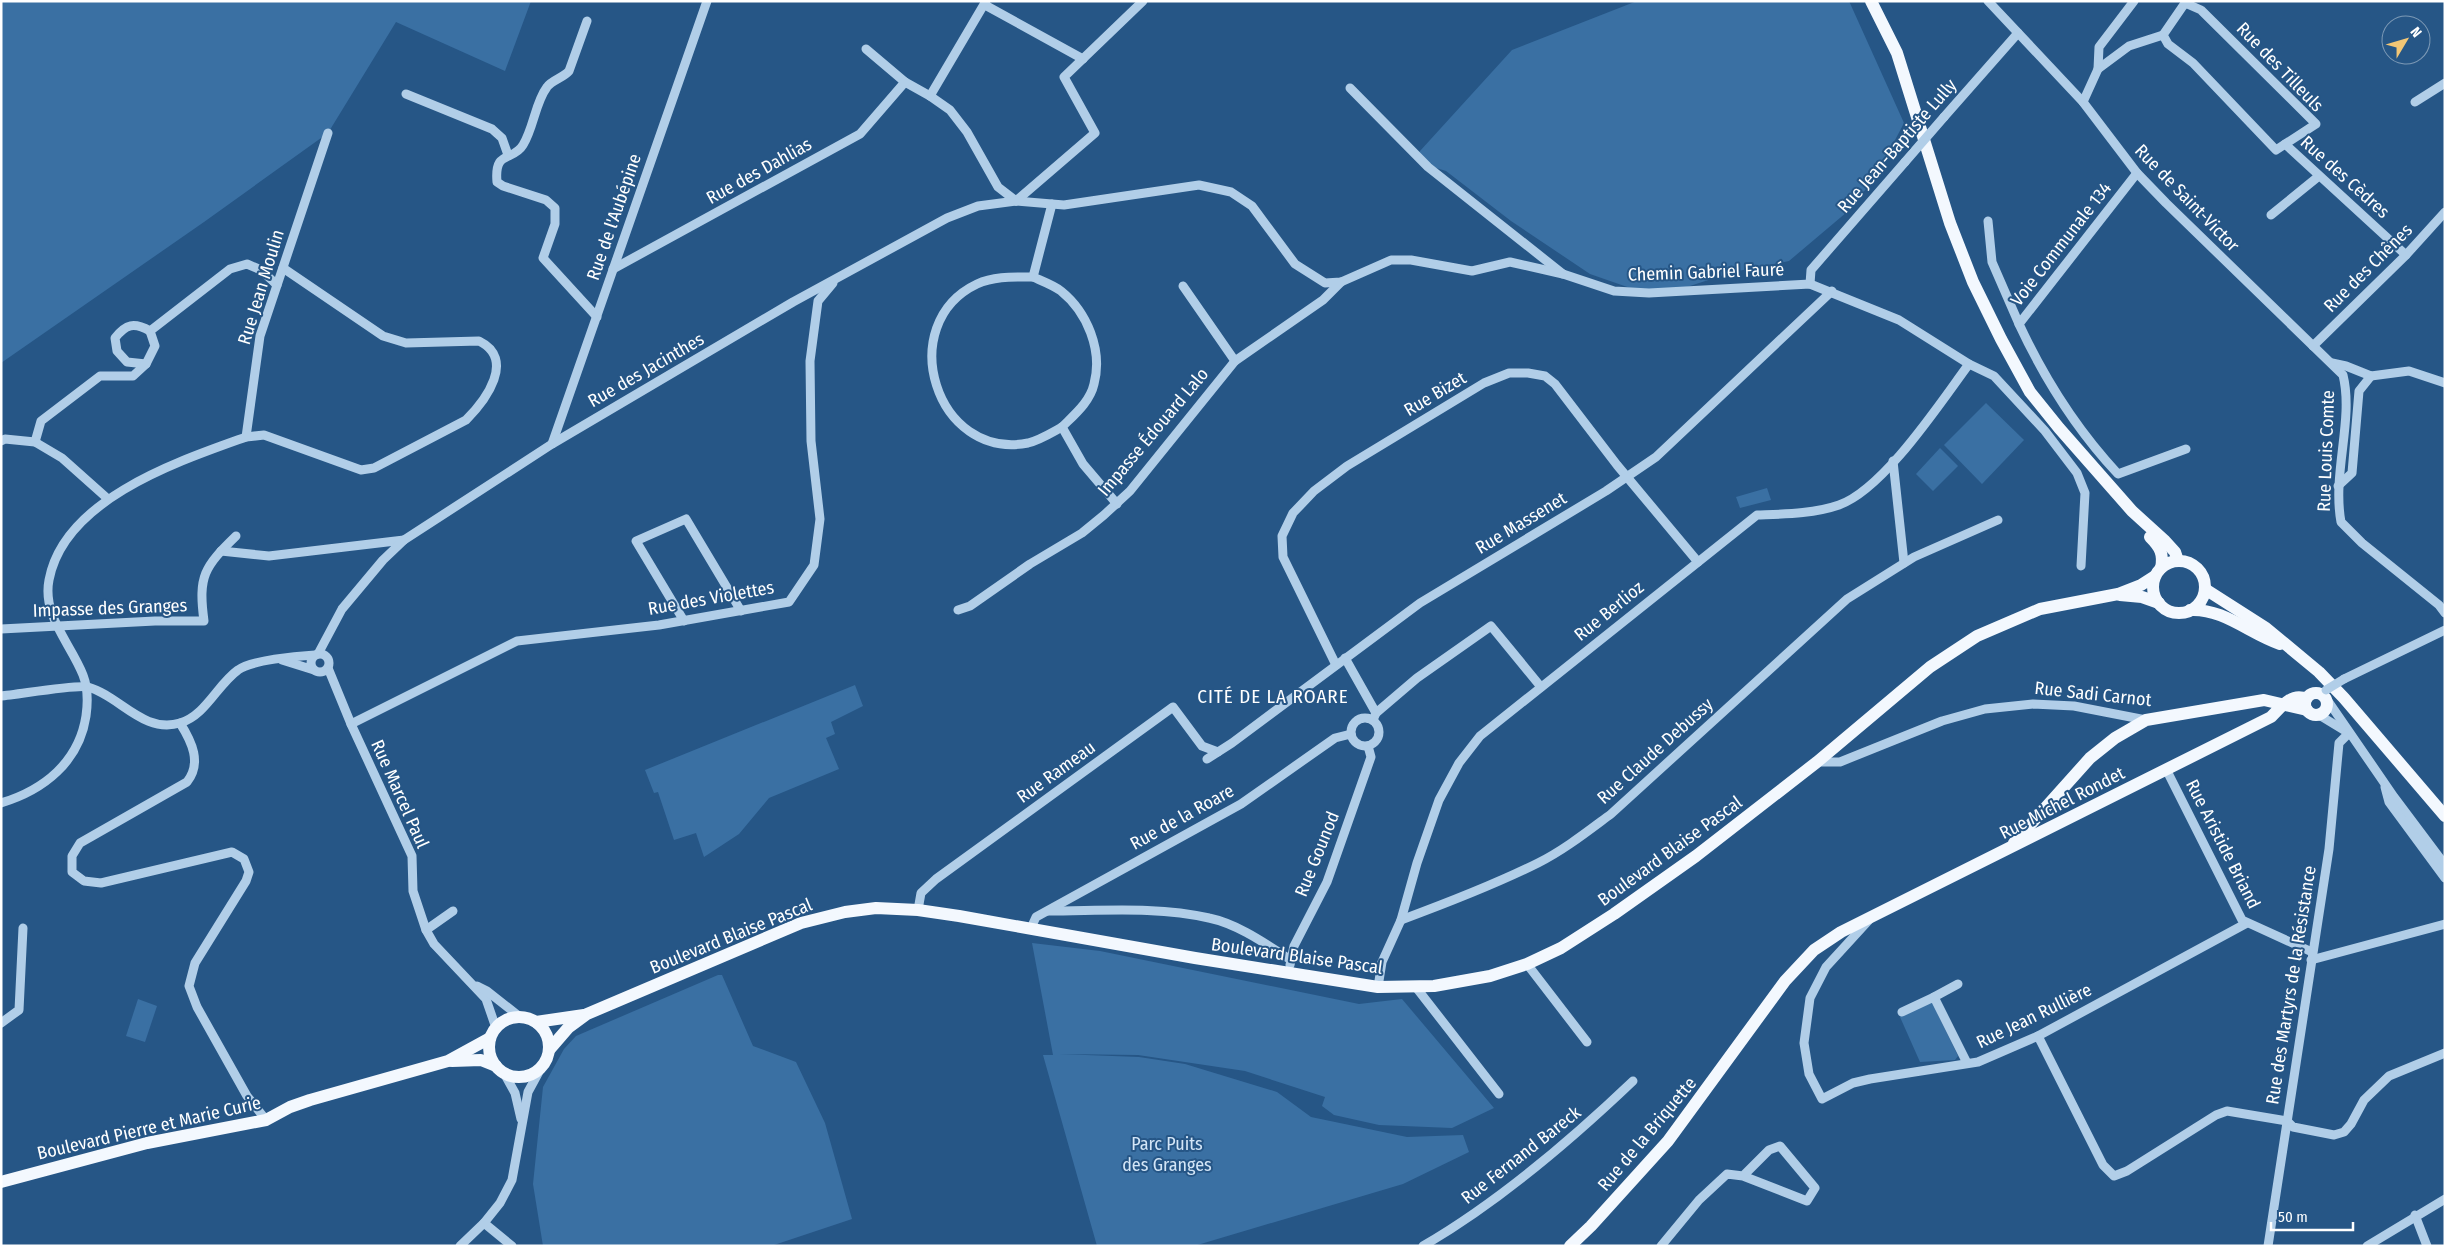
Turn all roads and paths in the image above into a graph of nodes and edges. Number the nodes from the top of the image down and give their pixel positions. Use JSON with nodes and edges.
{"nodes":[{"id":1,"x":707,"y":1,"type":"edge"},
{"id":2,"x":1143,"y":1,"type":"edge"},
{"id":3,"x":1871,"y":1,"type":"edge"},
{"id":4,"x":1988,"y":1,"type":"edge"},
{"id":5,"x":2134,"y":1,"type":"edge"},
{"id":6,"x":986,"y":3,"type":"edge"},
{"id":7,"x":587,"y":21,"type":"dead end"},
{"id":8,"x":2018,"y":33,"type":"junction"},
{"id":9,"x":2163,"y":35,"type":"junction"},
{"id":10,"x":866,"y":49,"type":"dead end"},
{"id":11,"x":1083,"y":59,"type":"junction"},
{"id":12,"x":2098,"y":69,"type":"junction"},
{"id":13,"x":905,"y":82,"type":"junction"},
{"id":14,"x":2445,"y":83,"type":"edge"},
{"id":15,"x":1350,"y":88,"type":"dead end"},
{"id":16,"x":406,"y":94,"type":"dead end"},
{"id":17,"x":930,"y":96,"type":"junction"},
{"id":18,"x":2083,"y":102,"type":"junction"},
{"id":19,"x":2415,"y":102,"type":"dead end"},
{"id":20,"x":328,"y":133,"type":"dead end"},
{"id":21,"x":2285,"y":144,"type":"junction"},
{"id":22,"x":508,"y":154,"type":"junction"},
{"id":23,"x":2137,"y":173,"type":"junction"},
{"id":24,"x":2320,"y":176,"type":"junction"},
{"id":25,"x":1016,"y":201,"type":"junction"},
{"id":26,"x":1052,"y":204,"type":"junction"},
{"id":27,"x":2445,"y":212,"type":"edge"},
{"id":28,"x":2271,"y":215,"type":"dead end"},
{"id":29,"x":1988,"y":221,"type":"dead end"},
{"id":30,"x":2406,"y":255,"type":"junction"},
{"id":31,"x":283,"y":268,"type":"junction"},
{"id":32,"x":613,"y":269,"type":"junction"},
{"id":33,"x":1564,"y":274,"type":"junction"},
{"id":34,"x":1033,"y":277,"type":"junction"},
{"id":35,"x":836,"y":279,"type":"junction"},
{"id":36,"x":1341,"y":282,"type":"junction"},
{"id":37,"x":277,"y":284,"type":"junction"},
{"id":38,"x":1810,"y":284,"type":"junction"},
{"id":39,"x":1183,"y":286,"type":"dead end"},
{"id":40,"x":1832,"y":291,"type":"junction"},
{"id":41,"x":597,"y":317,"type":"junction"},
{"id":42,"x":2019,"y":324,"type":"junction"},
{"id":43,"x":150,"y":331,"type":"junction"},
{"id":44,"x":2313,"y":346,"type":"junction"},
{"id":45,"x":1235,"y":361,"type":"junction"},
{"id":46,"x":2332,"y":363,"type":"junction"},
{"id":47,"x":146,"y":364,"type":"junction"},
{"id":48,"x":1969,"y":364,"type":"junction"},
{"id":49,"x":2371,"y":376,"type":"junction"},
{"id":50,"x":2445,"y":383,"type":"edge"},
{"id":51,"x":1062,"y":427,"type":"junction"},
{"id":52,"x":2059,"y":428,"type":"junction"},
{"id":53,"x":246,"y":437,"type":"junction"},
{"id":54,"x":1,"y":440,"type":"edge"},
{"id":55,"x":35,"y":442,"type":"junction"},
{"id":56,"x":552,"y":444,"type":"junction"},
{"id":57,"x":2186,"y":449,"type":"dead end"},
{"id":58,"x":1893,"y":461,"type":"junction"},
{"id":59,"x":1628,"y":477,"type":"junction"},
{"id":60,"x":2338,"y":486,"type":"junction"},
{"id":61,"x":108,"y":499,"type":"junction"},
{"id":62,"x":1117,"y":504,"type":"junction"},
{"id":63,"x":1998,"y":520,"type":"dead end"},
{"id":64,"x":236,"y":536,"type":"dead end"},
{"id":65,"x":404,"y":540,"type":"junction"},
{"id":66,"x":221,"y":551,"type":"junction"},
{"id":67,"x":2178,"y":560,"type":"junction"},
{"id":68,"x":1698,"y":562,"type":"junction"},
{"id":69,"x":1904,"y":563,"type":"junction"},
{"id":70,"x":2081,"y":566,"type":"dead end"},
{"id":71,"x":2158,"y":572,"type":"junction"},
{"id":72,"x":2205,"y":589,"type":"junction"},
{"id":73,"x":2118,"y":594,"type":"junction"},
{"id":74,"x":2159,"y":603,"type":"junction"},
{"id":75,"x":958,"y":610,"type":"dead end"},
{"id":76,"x":2190,"y":610,"type":"junction"},
{"id":77,"x":741,"y":612,"type":"junction"},
{"id":78,"x":2445,"y":613,"type":"edge"},
{"id":79,"x":684,"y":621,"type":"junction"},
{"id":80,"x":57,"y":626,"type":"junction"},
{"id":81,"x":333,"y":627,"type":"junction"},
{"id":82,"x":1,"y":629,"type":"edge"},
{"id":83,"x":2445,"y":630,"type":"edge"},
{"id":84,"x":2286,"y":647,"type":"junction"},
{"id":85,"x":317,"y":655,"type":"junction"},
{"id":86,"x":327,"y":658,"type":"junction"},
{"id":87,"x":1345,"y":658,"type":"junction"},
{"id":88,"x":282,"y":660,"type":"junction"},
{"id":89,"x":1336,"y":664,"type":"junction"},
{"id":90,"x":321,"y":670,"type":"junction"},
{"id":91,"x":86,"y":686,"type":"junction"},
{"id":92,"x":1541,"y":687,"type":"junction"},
{"id":93,"x":2326,"y":695,"type":"junction"},
{"id":94,"x":1,"y":696,"type":"edge"},
{"id":95,"x":2283,"y":706,"type":"junction"},
{"id":96,"x":2309,"y":709,"type":"junction"},
{"id":97,"x":1375,"y":716,"type":"junction"},
{"id":98,"x":2146,"y":720,"type":"junction"},
{"id":99,"x":180,"y":723,"type":"junction"},
{"id":100,"x":351,"y":724,"type":"junction"},
{"id":101,"x":1351,"y":734,"type":"junction"},
{"id":102,"x":2349,"y":734,"type":"junction"},
{"id":103,"x":1368,"y":746,"type":"junction"},
{"id":104,"x":1218,"y":752,"type":"junction"},
{"id":105,"x":1207,"y":759,"type":"dead end"},
{"id":106,"x":1817,"y":762,"type":"junction"},
{"id":107,"x":2166,"y":769,"type":"junction"},
{"id":108,"x":2383,"y":780,"type":"junction"},
{"id":109,"x":1,"y":803,"type":"edge"},
{"id":110,"x":2445,"y":816,"type":"edge"},
{"id":111,"x":2009,"y":849,"type":"junction"},
{"id":112,"x":2445,"y":865,"type":"edge"},
{"id":113,"x":2445,"y":878,"type":"edge"},
{"id":114,"x":918,"y":910,"type":"junction"},
{"id":115,"x":453,"y":911,"type":"dead end"},
{"id":116,"x":1048,"y":911,"type":"junction"},
{"id":117,"x":1401,"y":920,"type":"junction"},
{"id":118,"x":1869,"y":920,"type":"junction"},
{"id":119,"x":2247,"y":923,"type":"junction"},
{"id":120,"x":2445,"y":924,"type":"edge"},
{"id":121,"x":23,"y":928,"type":"dead end"},
{"id":122,"x":1030,"y":928,"type":"junction"},
{"id":123,"x":426,"y":930,"type":"junction"},
{"id":124,"x":2312,"y":956,"type":"junction"},
{"id":125,"x":1527,"y":964,"type":"junction"},
{"id":126,"x":1290,"y":966,"type":"junction"},
{"id":127,"x":1958,"y":984,"type":"dead end"},
{"id":128,"x":474,"y":985,"type":"junction"},
{"id":129,"x":1415,"y":986,"type":"junction"},
{"id":130,"x":1378,"y":988,"type":"junction"},
{"id":131,"x":1934,"y":997,"type":"junction"},
{"id":132,"x":1902,"y":1012,"type":"dead end"},
{"id":133,"x":587,"y":1014,"type":"junction"},
{"id":134,"x":520,"y":1017,"type":"junction"},
{"id":135,"x":536,"y":1022,"type":"junction"},
{"id":136,"x":1,"y":1023,"type":"edge"},
{"id":137,"x":493,"y":1033,"type":"junction"},
{"id":138,"x":2038,"y":1036,"type":"junction"},
{"id":139,"x":1744,"y":1039,"type":"joint"},
{"id":140,"x":1587,"y":1042,"type":"dead end"},
{"id":141,"x":549,"y":1050,"type":"junction"},
{"id":142,"x":2445,"y":1053,"type":"edge"},
{"id":143,"x":448,"y":1061,"type":"junction"},
{"id":144,"x":1968,"y":1063,"type":"junction"},
{"id":145,"x":541,"y":1068,"type":"junction"},
{"id":146,"x":500,"y":1070,"type":"junction"},
{"id":147,"x":1633,"y":1081,"type":"dead end"},
{"id":148,"x":1500,"y":1094,"type":"dead end"},
{"id":149,"x":266,"y":1120,"type":"junction"},
{"id":150,"x":2287,"y":1121,"type":"junction"},
{"id":151,"x":522,"y":1124,"type":"junction"},
{"id":152,"x":1743,"y":1176,"type":"junction"},
{"id":153,"x":1,"y":1182,"type":"edge"},
{"id":154,"x":2445,"y":1199,"type":"edge"},
{"id":155,"x":2416,"y":1215,"type":"junction"},
{"id":156,"x":484,"y":1223,"type":"junction"},
{"id":157,"x":470,"y":1236,"type":"junction"},
{"id":158,"x":454,"y":1246,"type":"edge"},
{"id":159,"x":460,"y":1246,"type":"edge"},
{"id":160,"x":512,"y":1246,"type":"edge"},
{"id":161,"x":1422,"y":1246,"type":"edge"},
{"id":162,"x":1570,"y":1246,"type":"edge"},
{"id":163,"x":1661,"y":1246,"type":"edge"},
{"id":164,"x":2268,"y":1246,"type":"edge"},
{"id":165,"x":2367,"y":1246,"type":"edge"},
{"id":166,"x":2427,"y":1246,"type":"edge"}],
"edges":[{"from":1,"to":32,"type":"street","name":"Rue de l'Aubépine"},
{"from":2,"to":11,"type":"street"},
{"from":3,"to":52,"type":"main road"},
{"from":4,"to":8,"type":"street","name":"Rue de Saint-Victor"},
{"from":5,"to":12,"type":"street"},
{"from":6,"to":11,"type":"street"},
{"from":6,"to":17,"type":"street"},
{"from":7,"to":22,"type":"street"},
{"from":8,"to":18,"type":"street","name":"Rue de Saint-Victor"},
{"from":8,"to":38,"type":"street","name":"Rue Jean-Baptiste Lully","bridge":true},
{"from":9,"to":12,"type":"street"},
{"from":9,"to":21,"type":"street"},
{"from":9,"to":21,"type":"street","name":"Rue des Tilleuls"},
{"from":10,"to":13,"type":"street"},
{"from":11,"to":25,"type":"street"},
{"from":12,"to":18,"type":"street"},
{"from":13,"to":17,"type":"street"},
{"from":13,"to":32,"type":"street","name":"Rue des Dahlias"},
{"from":14,"to":19,"type":"street"},
{"from":15,"to":33,"type":"street","name":"Chemin Gabriel Fauré"},
{"from":16,"to":22,"type":"street"},
{"from":17,"to":25,"type":"street"},
{"from":18,"to":23,"type":"street","name":"Rue de Saint-Victor"},
{"from":20,"to":31,"type":"street","name":"Rue Jean Moulin"},
{"from":21,"to":24,"type":"street","name":"Rue des Cèdres"},
{"from":22,"to":41,"type":"street"},
{"from":23,"to":42,"type":"street","name":"Voie Communale 134"},
{"from":23,"to":44,"type":"street","name":"Rue de Saint-Victor"},
{"from":24,"to":28,"type":"street"},
{"from":24,"to":30,"type":"street","name":"Rue des Cèdres"},
{"from":25,"to":26,"type":"street","name":"Rue des Jacinthes"},
{"from":25,"to":35,"type":"street","name":"Rue des Jacinthes"},
{"from":26,"to":34,"type":"street"},
{"from":26,"to":36,"type":"street","name":"Rue des Jacinthes"},
{"from":27,"to":30,"type":"street","name":"Rue des Chênes"},
{"from":29,"to":42,"type":"street"},
{"from":30,"to":44,"type":"street","name":"Rue des Chênes"},
{"from":31,"to":37,"type":"street","name":"Rue Jean Moulin"},
{"from":31,"to":53,"type":"street"},
{"from":32,"to":41,"type":"street","name":"Rue de l'Aubépine"},
{"from":33,"to":36,"type":"street"},
{"from":33,"to":38,"type":"street","name":"Chemin Gabriel Fauré"},
{"from":34,"to":51,"type":"street"},
{"from":34,"to":51,"type":"street"},
{"from":35,"to":56,"type":"street","name":"Rue des Jacinthes"},
{"from":35,"to":77,"type":"street","name":"Rue des Violettes"},
{"from":36,"to":45,"type":"street","name":"Impasse Édouard Lalo"},
{"from":37,"to":43,"type":"street"},
{"from":37,"to":53,"type":"street","name":"Rue Jean Moulin"},
{"from":38,"to":40,"type":"street","name":"Chemin Gabriel Fauré"},
{"from":39,"to":45,"type":"street"},
{"from":40,"to":48,"type":"street","name":"Chemin Gabriel Fauré"},
{"from":40,"to":59,"type":"street","name":"Rue Massenet"},
{"from":41,"to":56,"type":"street","name":"Rue de l'Aubépine"},
{"from":42,"to":57,"type":"street","name":"Voie Communale 134"},
{"from":43,"to":47,"type":"street"},
{"from":43,"to":47,"type":"street"},
{"from":44,"to":46,"type":"street","name":"Rue de Saint-Victor"},
{"from":45,"to":62,"type":"street","name":"Impasse Édouard Lalo"},
{"from":46,"to":49,"type":"street","name":"Rue Louis Comte"},
{"from":46,"to":60,"type":"street","name":"Rue Louis Comte"},
{"from":47,"to":55,"type":"street"},
{"from":48,"to":58,"type":"street","name":"Rue Berlioz"},
{"from":48,"to":70,"type":"street","name":"Chemin Gabriel Fauré"},
{"from":49,"to":50,"type":"street","name":"Rue Louis Comte"},
{"from":49,"to":60,"type":"street"},
{"from":51,"to":62,"type":"street"},
{"from":52,"to":67,"type":"main road"},
{"from":52,"to":71,"type":"main road"},
{"from":53,"to":61,"type":"street"},
{"from":54,"to":55,"type":"street"},
{"from":55,"to":61,"type":"street"},
{"from":56,"to":65,"type":"street","name":"Rue des Jacinthes"},
{"from":58,"to":68,"type":"street","name":"Rue Berlioz"},
{"from":58,"to":69,"type":"street"},
{"from":59,"to":68,"type":"street","name":"Rue Bizet"},
{"from":59,"to":87,"type":"street","name":"Rue Massenet"},
{"from":59,"to":89,"type":"street","name":"Rue Bizet"},
{"from":60,"to":78,"type":"street","name":"Rue Louis Comte"},
{"from":61,"to":80,"type":"street"},
{"from":62,"to":75,"type":"street","name":"Impasse Édouard Lalo"},
{"from":63,"to":69,"type":"street","name":"Rue Claude Debussy"},
{"from":64,"to":66,"type":"street","name":"Impasse des Granges"},
{"from":65,"to":66,"type":"street"},
{"from":65,"to":81,"type":"street","name":"Rue des Jacinthes"},
{"from":66,"to":80,"type":"street","name":"Impasse des Granges"},
{"from":67,"to":71,"type":"main road"},
{"from":67,"to":72,"type":"main road"},
{"from":68,"to":92,"type":"street","name":"Rue Berlioz"},
{"from":69,"to":117,"type":"street","name":"Rue Claude Debussy"},
{"from":71,"to":73,"type":"main road","name":"Boulevard Blaise Pascal"},
{"from":71,"to":74,"type":"main road"},
{"from":72,"to":76,"type":"main road"},
{"from":72,"to":84,"type":"main road"},
{"from":73,"to":74,"type":"main road","name":"Boulevard Blaise Pascal"},
{"from":73,"to":106,"type":"main road","name":"Boulevard Blaise Pascal"},
{"from":74,"to":76,"type":"main road"},
{"from":76,"to":84,"type":"main road"},
{"from":77,"to":79,"type":"street","name":"Rue des Violettes"},
{"from":77,"to":79,"type":"street"},
{"from":79,"to":100,"type":"street","name":"Rue des Violettes"},
{"from":80,"to":82,"type":"street","name":"Impasse des Granges"},
{"from":80,"to":91,"type":"street"},
{"from":81,"to":85,"type":"street","name":"Rue des Jacinthes"},
{"from":81,"to":86,"type":"street","name":"Rue des Jacinthes"},
{"from":83,"to":93,"type":"street","bridge":true},
{"from":84,"to":110,"type":"main road"},
{"from":85,"to":86,"type":"street"},
{"from":85,"to":88,"type":"street","name":"Rue Marcel Paul"},
{"from":85,"to":90,"type":"street"},
{"from":86,"to":90,"type":"street","name":"Rue des Jacinthes"},
{"from":87,"to":89,"type":"street","name":"Rue Massenet"},
{"from":87,"to":97,"type":"street"},
{"from":88,"to":90,"type":"street","name":"Rue Marcel Paul"},
{"from":88,"to":99,"type":"street","name":"Rue Marcel Paul"},
{"from":89,"to":104,"type":"street","name":"Rue Massenet"},
{"from":90,"to":100,"type":"street","name":"Rue Marcel Paul"},
{"from":91,"to":94,"type":"street"},
{"from":91,"to":99,"type":"street"},
{"from":91,"to":109,"type":"street"},
{"from":92,"to":97,"type":"street","name":"Rue de la Roare"},
{"from":92,"to":117,"type":"street","name":"Rue Berlioz"},
{"from":93,"to":96,"type":"main road"},
{"from":93,"to":96,"type":"main road"},
{"from":93,"to":102,"type":"street"},
{"from":95,"to":96,"type":"main road"},
{"from":95,"to":98,"type":"main road","name":"Rue Sadi Carnot"},
{"from":95,"to":107,"type":"main road","name":"Rue Michel Rondet"},
{"from":96,"to":102,"type":"street"},
{"from":97,"to":101,"type":"street","name":"Rue de la Roare"},
{"from":97,"to":103,"type":"street"},
{"from":98,"to":106,"type":"street","name":"Rue Sadi Carnot"},
{"from":98,"to":111,"type":"main road"},
{"from":99,"to":149,"type":"street"},
{"from":100,"to":123,"type":"street","name":"Rue Marcel Paul"},
{"from":101,"to":103,"type":"street"},
{"from":101,"to":116,"type":"street","name":"Rue de la Roare"},
{"from":102,"to":108,"type":"street"},
{"from":102,"to":124,"type":"street","name":"Rue des Martyrs de la Résistance"},
{"from":103,"to":126,"type":"street","name":"Rue Gounod"},
{"from":104,"to":105,"type":"street","name":"Rue Massenet"},
{"from":104,"to":114,"type":"street","name":"Rue Rameau"},
{"from":106,"to":125,"type":"main road","name":"Boulevard Blaise Pascal"},
{"from":107,"to":111,"type":"main road","name":"Rue Michel Rondet"},
{"from":107,"to":119,"type":"street","name":"Rue Aristide Briand"},
{"from":108,"to":112,"type":"street"},
{"from":108,"to":113,"type":"street"},
{"from":111,"to":118,"type":"main road","name":"Rue Michel Rondet"},
{"from":114,"to":122,"type":"main road","name":"Boulevard Blaise Pascal"},
{"from":114,"to":133,"type":"main road","name":"Boulevard Blaise Pascal"},
{"from":115,"to":123,"type":"street"},
{"from":116,"to":122,"type":"street","name":"Rue de la Roare"},
{"from":116,"to":126,"type":"street","name":"Boulevard Blaise Pascal"},
{"from":117,"to":130,"type":"street","name":"Rue Berlioz"},
{"from":118,"to":139,"type":"main road","name":"Rue Michel Rondet"},
{"from":118,"to":144,"type":"street","name":"Rue Jean Rullière"},
{"from":119,"to":124,"type":"street","name":"Rue Aristide Briand"},
{"from":119,"to":138,"type":"street","name":"Rue Jean Rullière"},
{"from":120,"to":124,"type":"street"},
{"from":121,"to":136,"type":"street"},
{"from":122,"to":126,"type":"main road","name":"Boulevard Blaise Pascal"},
{"from":123,"to":128,"type":"street","name":"Rue Marcel Paul"},
{"from":124,"to":150,"type":"street","name":"Rue des Martyrs de la Résistance"},
{"from":125,"to":129,"type":"main road","name":"Boulevard Blaise Pascal"},
{"from":125,"to":140,"type":"street"},
{"from":126,"to":130,"type":"main road","name":"Boulevard Blaise Pascal"},
{"from":127,"to":131,"type":"street"},
{"from":128,"to":134,"type":"street","name":"Rue Marcel Paul"},
{"from":128,"to":137,"type":"street","name":"Rue Marcel Paul"},
{"from":129,"to":130,"type":"main road","name":"Boulevard Blaise Pascal"},
{"from":129,"to":148,"type":"street"},
{"from":131,"to":132,"type":"street"},
{"from":131,"to":144,"type":"street"},
{"from":133,"to":135,"type":"main road","name":"Boulevard Blaise Pascal"},
{"from":133,"to":141,"type":"main road","name":"Boulevard Blaise Pascal"},
{"from":134,"to":135,"type":"main road"},
{"from":134,"to":137,"type":"main road"},
{"from":135,"to":141,"type":"main road"},
{"from":137,"to":143,"type":"main road"},
{"from":137,"to":146,"type":"main road"},
{"from":138,"to":144,"type":"street","name":"Rue Jean Rullière"},
{"from":138,"to":150,"type":"street"},
{"from":139,"to":162,"type":"main road","name":"Rue de la Briquette"},
{"from":141,"to":145,"type":"main road"},
{"from":142,"to":150,"type":"street"},
{"from":143,"to":146,"type":"main road"},
{"from":143,"to":149,"type":"main road","name":"Boulevard Pierre et Marie Curie"},
{"from":145,"to":146,"type":"main road"},
{"from":145,"to":151,"type":"street"},
{"from":146,"to":151,"type":"street"},
{"from":147,"to":161,"type":"street","name":"Rue Fernand Bareck"},
{"from":149,"to":153,"type":"main road","name":"Boulevard Pierre et Marie Curie"},
{"from":150,"to":164,"type":"street","name":"Rue des Martyrs de la Résistance"},
{"from":151,"to":156,"type":"street"},
{"from":152,"to":152,"type":"street"},
{"from":152,"to":163,"type":"street"},
{"from":154,"to":155,"type":"street"},
{"from":155,"to":165,"type":"street"},
{"from":155,"to":166,"type":"street"},
{"from":156,"to":157,"type":"street"},
{"from":156,"to":160,"type":"street"},
{"from":157,"to":158,"type":"street"},
{"from":157,"to":159,"type":"street"}]}
